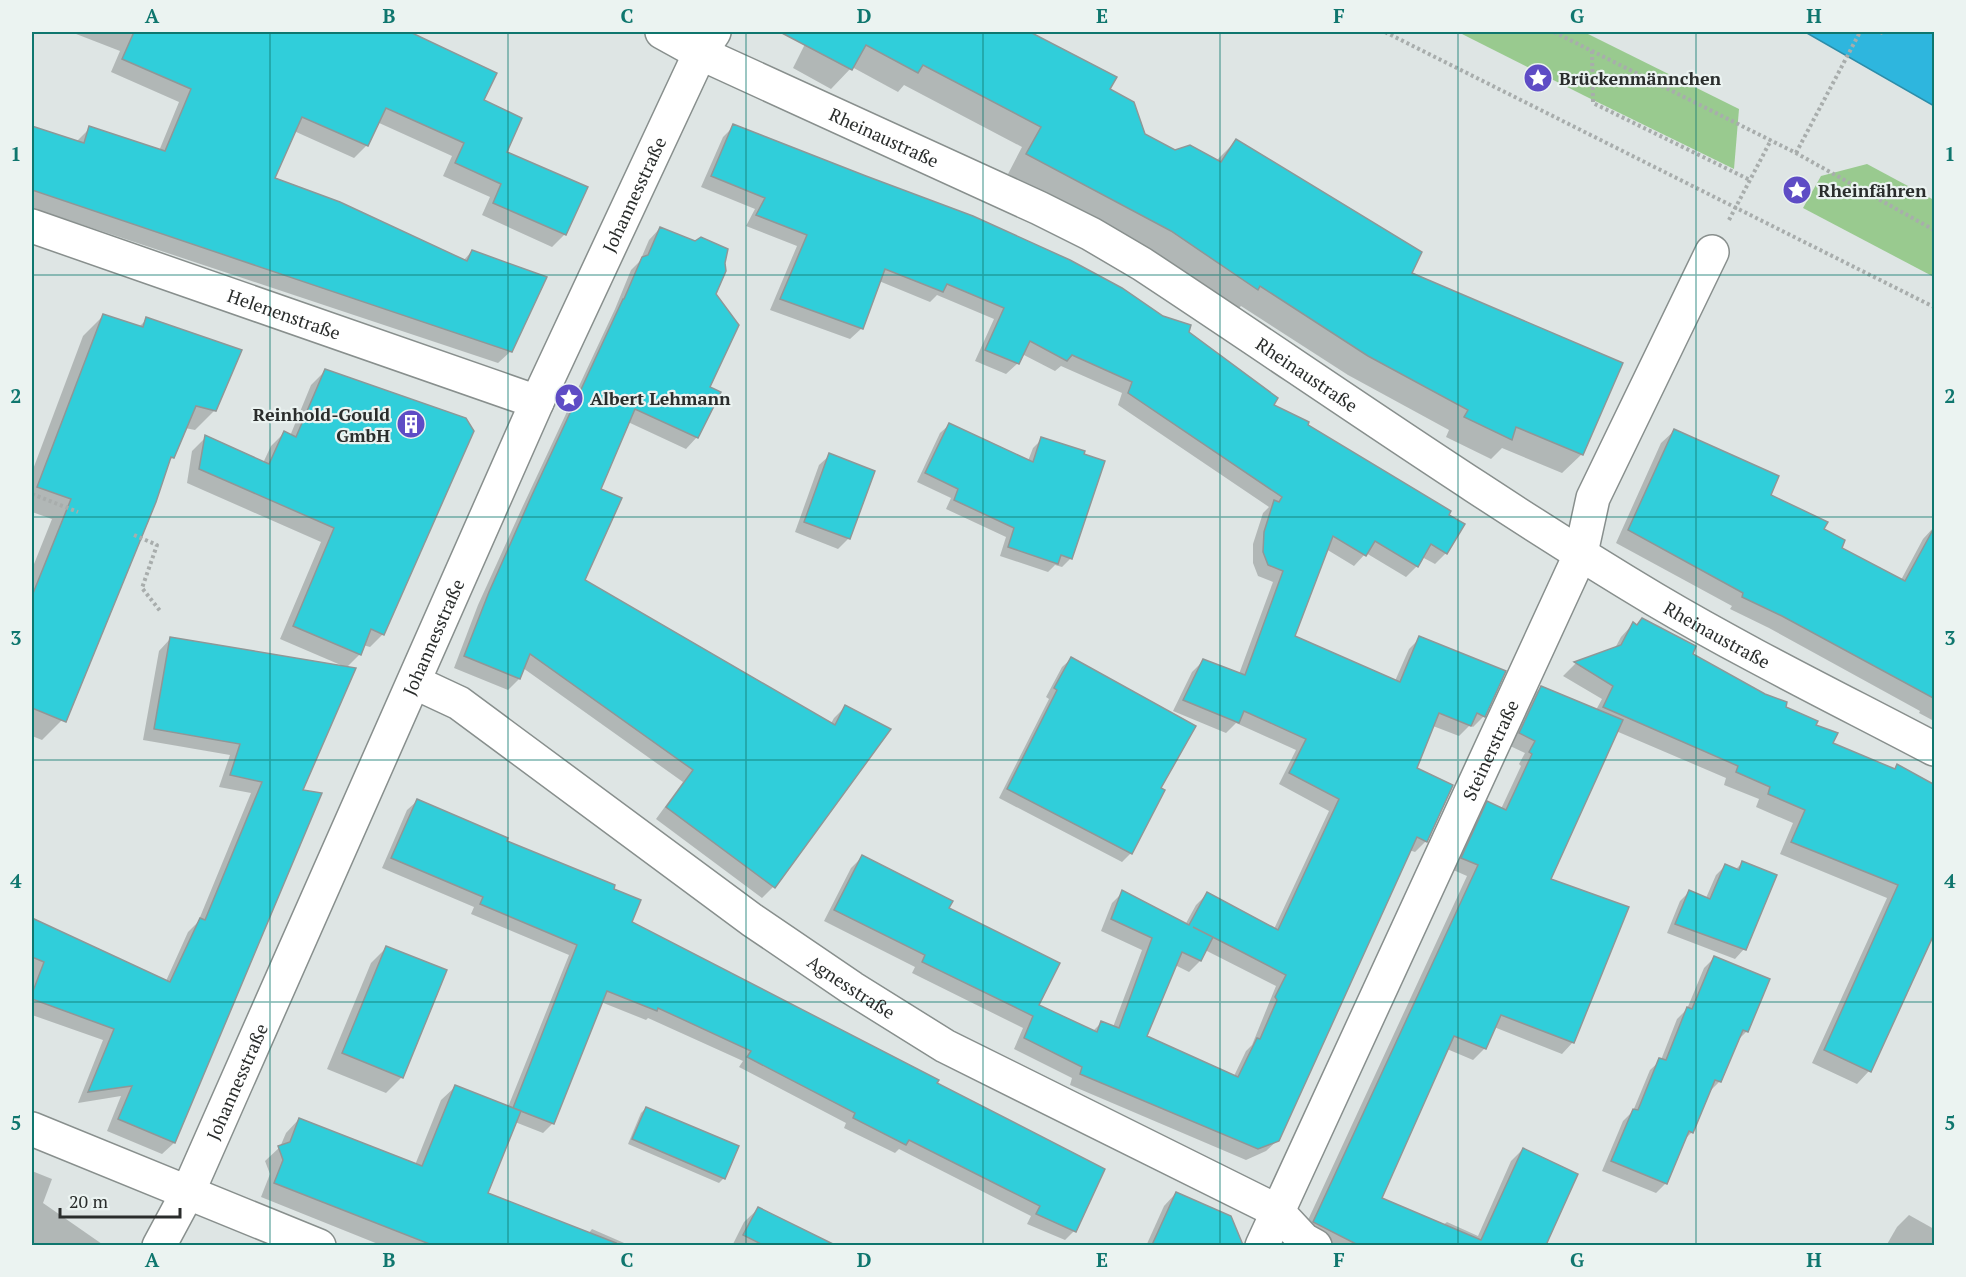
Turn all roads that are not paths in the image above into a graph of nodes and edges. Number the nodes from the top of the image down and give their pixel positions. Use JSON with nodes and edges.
{"nodes":[{"id":1,"x":662,"y":32,"type":"edge"},
{"id":2,"x":707,"y":42,"type":"edge"},
{"id":3,"x":32,"y":226,"type":"edge"},
{"id":4,"x":1712,"y":252,"type":"dead end"},
{"id":5,"x":537,"y":402,"type":"junction"},
{"id":6,"x":1581,"y":553,"type":"junction"},
{"id":7,"x":414,"y":682,"type":"junction"},
{"id":8,"x":1935,"y":749,"type":"edge"},
{"id":9,"x":32,"y":1129,"type":"edge"},
{"id":10,"x":188,"y":1192,"type":"junction"},
{"id":11,"x":1277,"y":1211,"type":"junction"},
{"id":12,"x":159,"y":1245,"type":"edge"},
{"id":13,"x":319,"y":1245,"type":"edge"},
{"id":14,"x":1262,"y":1245,"type":"edge"},
{"id":15,"x":1315,"y":1245,"type":"edge"}],
"edges":[{"from":1,"to":2,"type":"street","name":"Rheinaustraße"},
{"from":2,"to":5,"type":"street","name":"Johannesstraße"},
{"from":2,"to":6,"type":"street","name":"Rheinaustraße"},
{"from":3,"to":5,"type":"street","name":"Helenenstraße"},
{"from":4,"to":6,"type":"street","name":"Steinerstraße"},
{"from":5,"to":7,"type":"street","name":"Johannesstraße"},
{"from":6,"to":8,"type":"street","name":"Rheinaustraße"},
{"from":6,"to":11,"type":"street","name":"Steinerstraße"},
{"from":7,"to":10,"type":"street","name":"Johannesstraße"},
{"from":7,"to":11,"type":"street","name":"Agnesstraße"},
{"from":9,"to":10,"type":"street"},
{"from":10,"to":12,"type":"street","name":"Johannesstraße"},
{"from":10,"to":13,"type":"street"},
{"from":11,"to":14,"type":"street","name":"Steinerstraße"},
{"from":11,"to":15,"type":"street","name":"Agnesstraße"}]}
